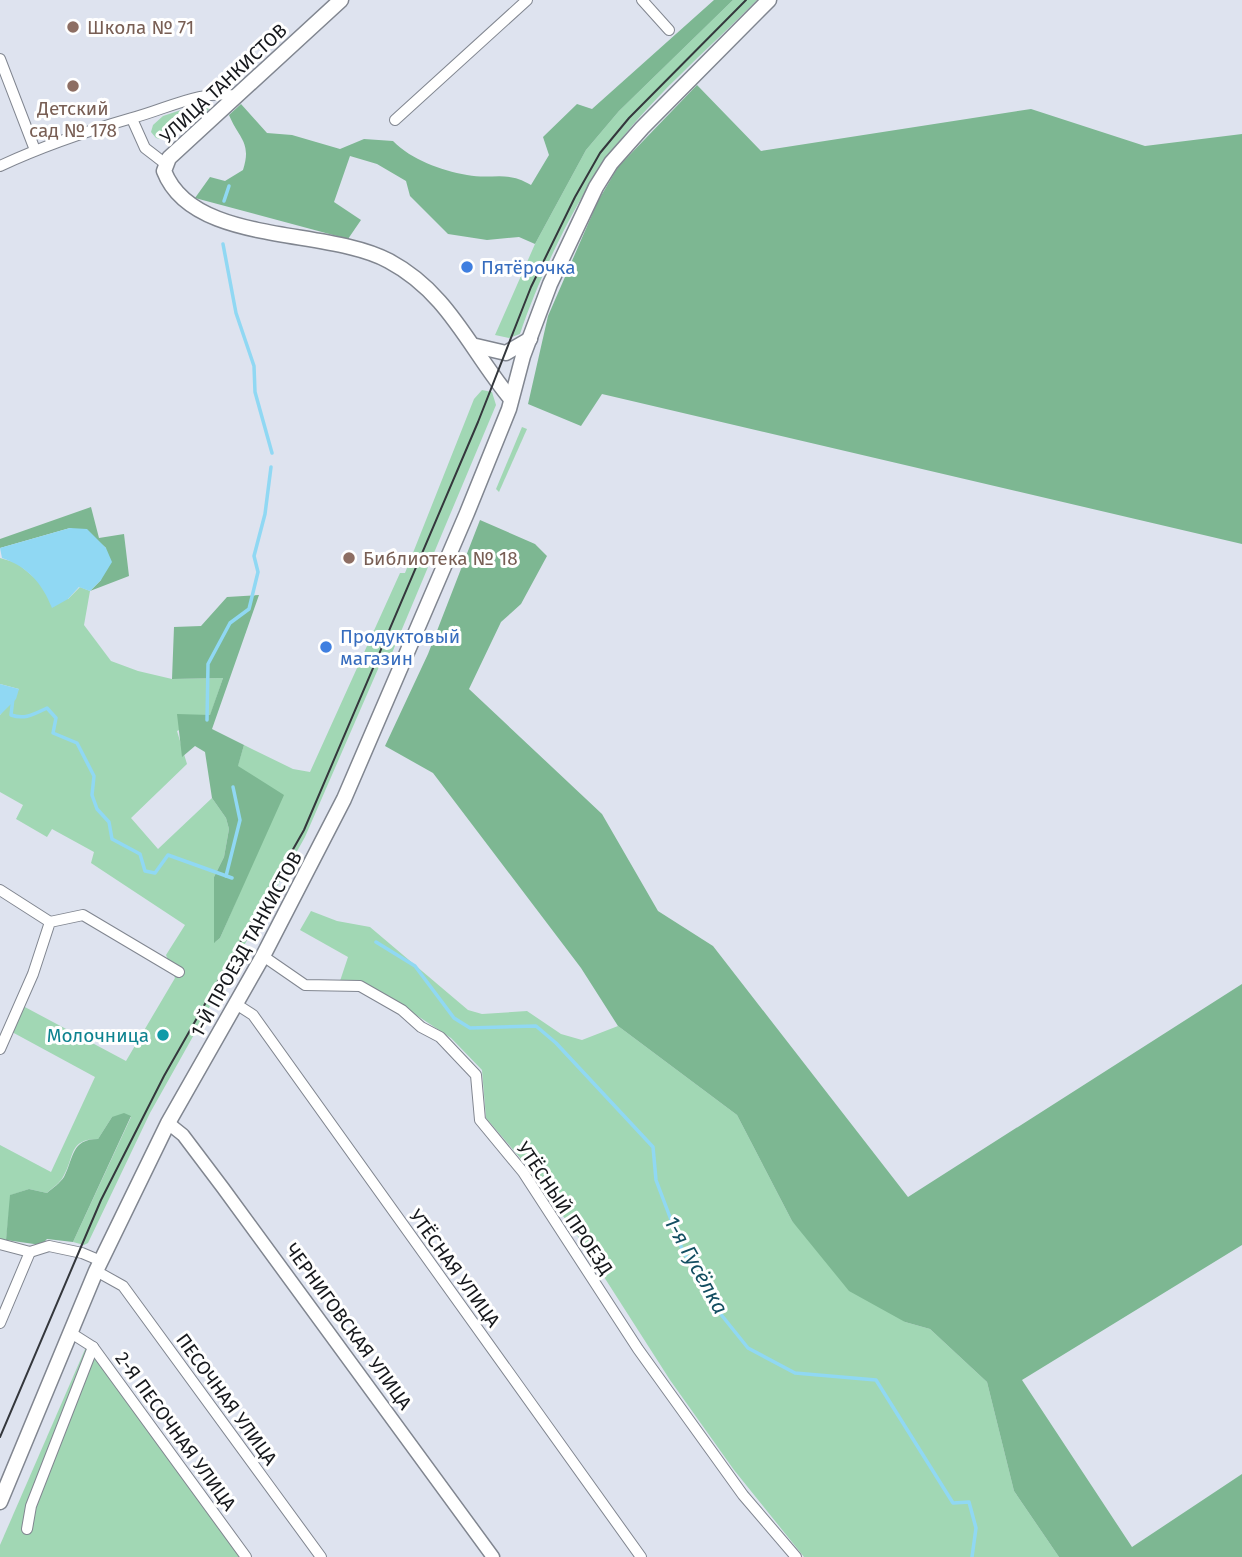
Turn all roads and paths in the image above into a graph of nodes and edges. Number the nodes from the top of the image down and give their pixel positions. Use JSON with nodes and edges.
{"nodes":[{"id":1,"x":341,"y":0,"type":"edge"},
{"id":2,"x":527,"y":0,"type":"edge"},
{"id":3,"x":642,"y":0,"type":"edge"},
{"id":4,"x":769,"y":0,"type":"edge"},
{"id":5,"x":668,"y":30,"type":"dead end"},
{"id":6,"x":0,"y":59,"type":"edge"},
{"id":7,"x":236,"y":96,"type":"junction"},
{"id":8,"x":132,"y":118,"type":"junction"},
{"id":9,"x":395,"y":120,"type":"dead end"},
{"id":10,"x":35,"y":150,"type":"junction"},
{"id":11,"x":167,"y":165,"type":"junction"},
{"id":12,"x":0,"y":166,"type":"edge"},
{"id":13,"x":530,"y":339,"type":"junction"},
{"id":14,"x":476,"y":346,"type":"junction"},
{"id":15,"x":512,"y":399,"type":"junction"},
{"id":16,"x":0,"y":890,"type":"edge"},
{"id":17,"x":50,"y":922,"type":"junction"},
{"id":18,"x":263,"y":956,"type":"junction"},
{"id":19,"x":178,"y":972,"type":"dead end"},
{"id":20,"x":236,"y":1004,"type":"junction"},
{"id":21,"x":0,"y":1049,"type":"edge"},
{"id":22,"x":168,"y":1123,"type":"junction"},
{"id":23,"x":0,"y":1244,"type":"edge"},
{"id":24,"x":30,"y":1252,"type":"junction"},
{"id":25,"x":99,"y":1266,"type":"junction"},
{"id":26,"x":0,"y":1323,"type":"edge"},
{"id":27,"x":71,"y":1333,"type":"junction"},
{"id":28,"x":93,"y":1347,"type":"junction"},
{"id":29,"x":0,"y":1502,"type":"edge"},
{"id":30,"x":27,"y":1529,"type":"dead end"},
{"id":31,"x":246,"y":1557,"type":"edge"},
{"id":32,"x":321,"y":1557,"type":"edge"},
{"id":33,"x":494,"y":1557,"type":"edge"},
{"id":34,"x":641,"y":1557,"type":"edge"},
{"id":35,"x":796,"y":1557,"type":"edge"}],
"edges":[{"from":1,"to":7,"type":"main road","name":"УЛИЦА ТАНКИСТОВ"},
{"from":2,"to":9,"type":"street"},
{"from":3,"to":5,"type":"street"},
{"from":4,"to":13,"type":"main road","name":"1-Й ПРОЕЗД ТАНКИСТОВ"},
{"from":6,"to":10,"type":"street"},
{"from":7,"to":8,"type":"street"},
{"from":7,"to":11,"type":"main road","name":"УЛИЦА ТАНКИСТОВ"},
{"from":8,"to":10,"type":"street"},
{"from":8,"to":11,"type":"street"},
{"from":10,"to":12,"type":"street"},
{"from":11,"to":14,"type":"main road","name":"УЛИЦА ТАНКИСТОВ"},
{"from":13,"to":14,"type":"main road"},
{"from":13,"to":15,"type":"main road","name":"1-Й ПРОЕЗД ТАНКИСТОВ"},
{"from":14,"to":15,"type":"main road","name":"УЛИЦА ТАНКИСТОВ"},
{"from":15,"to":18,"type":"main road","name":"1-Й ПРОЕЗД ТАНКИСТОВ"},
{"from":16,"to":17,"type":"street"},
{"from":17,"to":19,"type":"street"},
{"from":17,"to":21,"type":"street"},
{"from":18,"to":20,"type":"main road","name":"1-Й ПРОЕЗД ТАНКИСТОВ"},
{"from":18,"to":35,"type":"street","name":"УТЁСНЫЙ ПРОЕЗД"},
{"from":20,"to":22,"type":"main road","name":"1-Й ПРОЕЗД ТАНКИСТОВ"},
{"from":20,"to":34,"type":"street","name":"УТЁСНАЯ УЛИЦА"},
{"from":22,"to":25,"type":"main road","name":"1-Й ПРОЕЗД ТАНКИСТОВ"},
{"from":22,"to":33,"type":"street","name":"ЧЕРНИГОВСКАЯ УЛИЦА"},
{"from":23,"to":24,"type":"street","name":"ПЕСОЧНАЯ УЛИЦА"},
{"from":24,"to":25,"type":"street","name":"ПЕСОЧНАЯ УЛИЦА"},
{"from":24,"to":26,"type":"street"},
{"from":25,"to":27,"type":"main road","name":"1-Й ПРОЕЗД ТАНКИСТОВ"},
{"from":25,"to":32,"type":"street","name":"ПЕСОЧНАЯ УЛИЦА"},
{"from":27,"to":28,"type":"street","name":"2-Я ПЕСОЧНАЯ УЛИЦА"},
{"from":27,"to":29,"type":"main road","name":"1-Й ПРОЕЗД ТАНКИСТОВ"},
{"from":28,"to":30,"type":"street"},
{"from":28,"to":31,"type":"street","name":"2-Я ПЕСОЧНАЯ УЛИЦА"}]}
